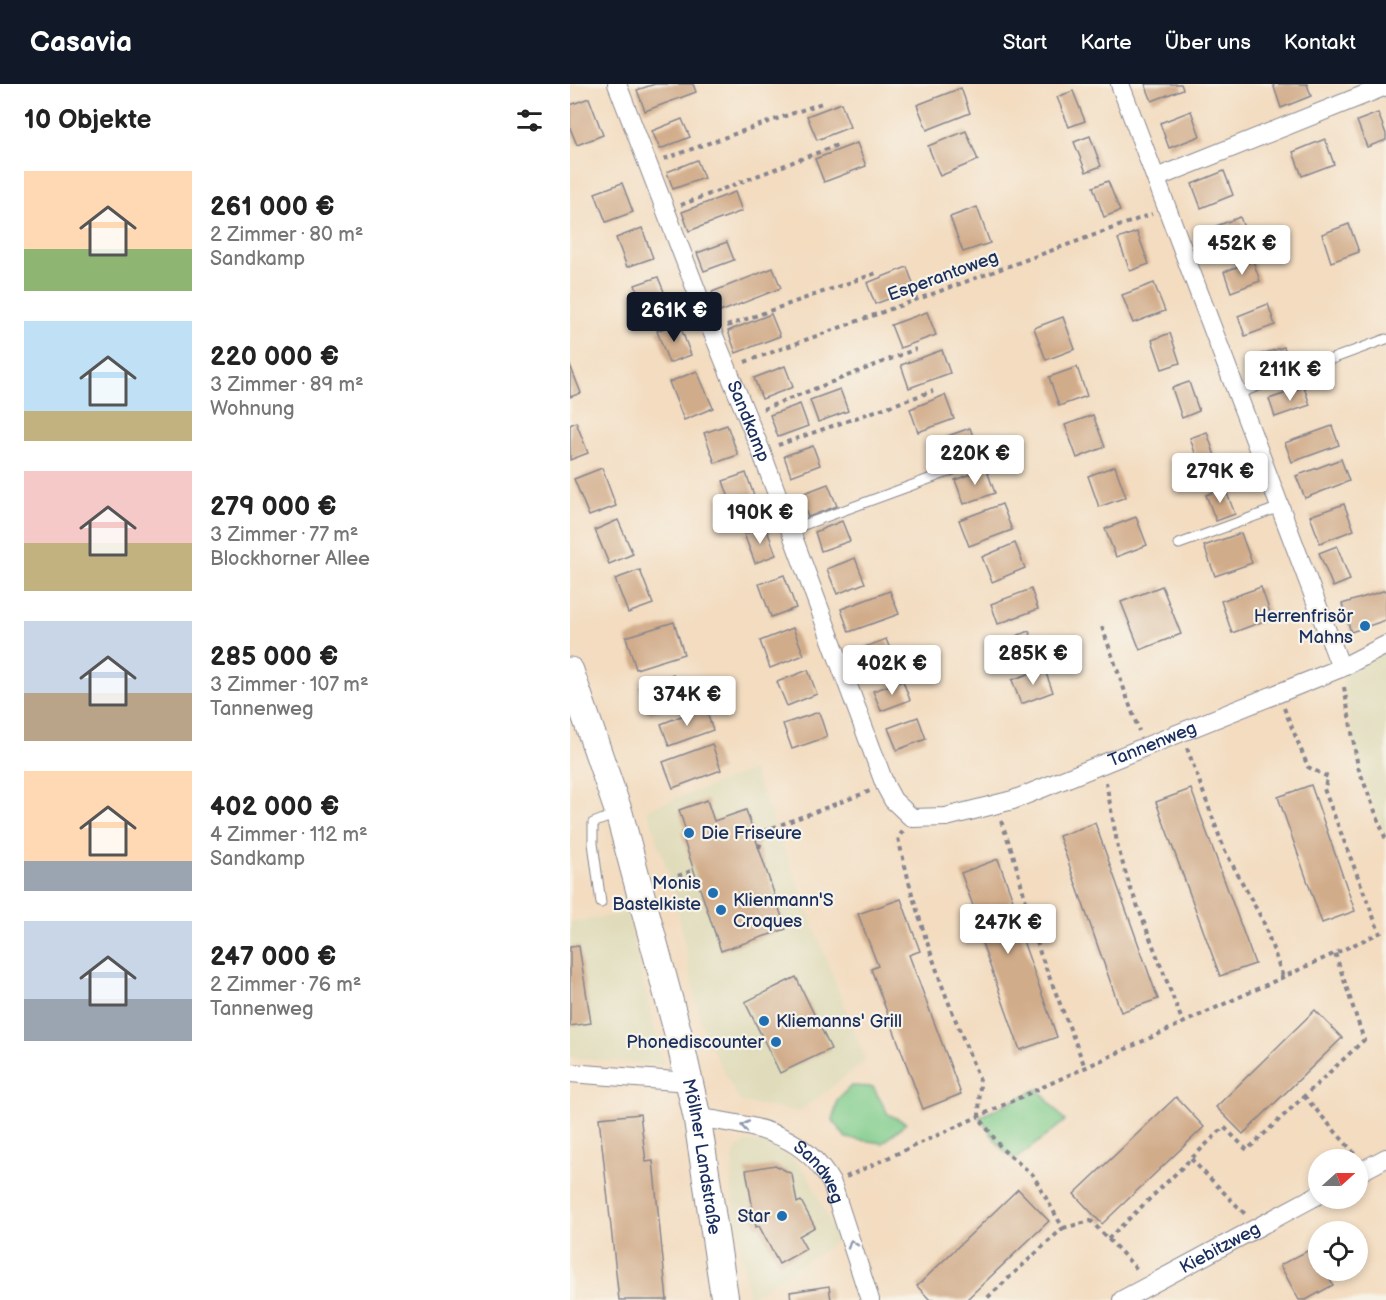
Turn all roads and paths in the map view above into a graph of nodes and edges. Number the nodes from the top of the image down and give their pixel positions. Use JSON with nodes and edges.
{"nodes":[{"id":1,"x":617,"y":84,"type":"edge"},
{"id":2,"x":1120,"y":84,"type":"edge"},
{"id":3,"x":1386,"y":86,"type":"edge"},
{"id":4,"x":822,"y":103,"type":"dead end"},
{"id":5,"x":840,"y":144,"type":"dead end"},
{"id":6,"x":648,"y":165,"type":"junction"},
{"id":7,"x":1155,"y":178,"type":"junction"},
{"id":8,"x":1167,"y":208,"type":"junction"},
{"id":9,"x":667,"y":211,"type":"junction"},
{"id":10,"x":879,"y":272,"type":"dead end"},
{"id":11,"x":712,"y":331,"type":"junction"},
{"id":12,"x":1386,"y":339,"type":"edge"},
{"id":13,"x":916,"y":349,"type":"dead end"},
{"id":14,"x":727,"y":369,"type":"junction"},
{"id":15,"x":933,"y":390,"type":"dead end"},
{"id":16,"x":1237,"y":393,"type":"junction"},
{"id":17,"x":746,"y":416,"type":"junction"},
{"id":18,"x":761,"y":451,"type":"junction"},
{"id":19,"x":970,"y":464,"type":"dead end"},
{"id":20,"x":1280,"y":507,"type":"junction"},
{"id":21,"x":790,"y":530,"type":"junction"},
{"id":22,"x":1179,"y":544,"type":"dead end"},
{"id":23,"x":1101,"y":627,"type":"dead end"},
{"id":24,"x":1386,"y":645,"type":"edge"},
{"id":25,"x":1341,"y":668,"type":"junction"},
{"id":26,"x":570,"y":671,"type":"edge"},
{"id":27,"x":1278,"y":693,"type":"junction"},
{"id":28,"x":1182,"y":732,"type":"junction"},
{"id":29,"x":1145,"y":747,"type":"junction"},
{"id":30,"x":1102,"y":764,"type":"junction"},
{"id":31,"x":885,"y":785,"type":"junction"},
{"id":32,"x":995,"y":805,"type":"junction"},
{"id":33,"x":619,"y":813,"type":"junction"},
{"id":34,"x":912,"y":818,"type":"junction"},
{"id":35,"x":1386,"y":840,"type":"edge"},
{"id":36,"x":759,"y":848,"type":"dead end"},
{"id":37,"x":694,"y":870,"type":"dead end"},
{"id":38,"x":640,"y":889,"type":"junction"},
{"id":39,"x":601,"y":903,"type":"dead end"},
{"id":40,"x":1386,"y":930,"type":"edge"},
{"id":41,"x":1380,"y":934,"type":"junction"},
{"id":42,"x":1335,"y":953,"type":"junction"},
{"id":43,"x":1283,"y":977,"type":"junction"},
{"id":44,"x":1183,"y":1023,"type":"junction"},
{"id":45,"x":1085,"y":1067,"type":"junction"},
{"id":46,"x":570,"y":1073,"type":"edge"},
{"id":47,"x":689,"y":1082,"type":"junction"},
{"id":48,"x":1304,"y":1096,"type":"junction"},
{"id":49,"x":979,"y":1116,"type":"junction"},
{"id":50,"x":697,"y":1117,"type":"junction"},
{"id":51,"x":1346,"y":1149,"type":"edge"},
{"id":52,"x":1386,"y":1158,"type":"edge"},
{"id":53,"x":1191,"y":1159,"type":"junction"},
{"id":54,"x":1368,"y":1168,"type":"edge"},
{"id":55,"x":832,"y":1184,"type":"junction"},
{"id":56,"x":1308,"y":1200,"type":"edge"},
{"id":57,"x":1063,"y":1228,"type":"junction"},
{"id":58,"x":1258,"y":1228,"type":"junction"},
{"id":59,"x":1108,"y":1239,"type":"junction"},
{"id":60,"x":1153,"y":1285,"type":"junction"},
{"id":61,"x":725,"y":1300,"type":"edge"},
{"id":62,"x":870,"y":1300,"type":"edge"},
{"id":63,"x":985,"y":1300,"type":"edge"},
{"id":64,"x":1122,"y":1300,"type":"edge"}],
"edges":[{"from":1,"to":6,"type":"street","name":"Sandkamp"},
{"from":2,"to":7,"type":"street"},
{"from":3,"to":7,"type":"street"},
{"from":4,"to":6,"type":"path"},
{"from":5,"to":9,"type":"path"},
{"from":6,"to":9,"type":"street","name":"Sandkamp"},
{"from":7,"to":8,"type":"street"},
{"from":8,"to":14,"type":"path","name":"Esperantoweg"},
{"from":8,"to":16,"type":"street"},
{"from":9,"to":11,"type":"street","name":"Sandkamp"},
{"from":10,"to":11,"type":"path"},
{"from":11,"to":14,"type":"street","name":"Sandkamp"},
{"from":12,"to":16,"type":"lane"},
{"from":13,"to":17,"type":"path"},
{"from":14,"to":17,"type":"street","name":"Sandkamp"},
{"from":15,"to":18,"type":"path"},
{"from":16,"to":20,"type":"street"},
{"from":17,"to":18,"type":"street","name":"Sandkamp"},
{"from":18,"to":21,"type":"street","name":"Sandkamp"},
{"from":19,"to":21,"type":"lane"},
{"from":20,"to":22,"type":"lane"},
{"from":20,"to":25,"type":"street"},
{"from":21,"to":31,"type":"street","name":"Sandkamp"},
{"from":23,"to":29,"type":"path"},
{"from":24,"to":25,"type":"street","name":"Tannenweg"},
{"from":25,"to":27,"type":"street","name":"Tannenweg"},
{"from":25,"to":35,"type":"path"},
{"from":26,"to":33,"type":"main road","name":"Möllner Landstraße"},
{"from":27,"to":28,"type":"street","name":"Tannenweg"},
{"from":27,"to":41,"type":"path"},
{"from":28,"to":29,"type":"street","name":"Tannenweg"},
{"from":28,"to":43,"type":"path"},
{"from":29,"to":30,"type":"street","name":"Tannenweg"},
{"from":30,"to":32,"type":"street","name":"Tannenweg"},
{"from":30,"to":44,"type":"path"},
{"from":31,"to":34,"type":"street","name":"Sandkamp"},
{"from":31,"to":36,"type":"path"},
{"from":32,"to":34,"type":"street","name":"Tannenweg"},
{"from":32,"to":45,"type":"path"},
{"from":33,"to":38,"type":"main road","name":"Möllner Landstraße"},
{"from":33,"to":39,"type":"lane"},
{"from":34,"to":49,"type":"path"},
{"from":37,"to":38,"type":"path"},
{"from":38,"to":47,"type":"main road","name":"Möllner Landstraße"},
{"from":40,"to":41,"type":"path"},
{"from":41,"to":42,"type":"path"},
{"from":42,"to":43,"type":"path"},
{"from":42,"to":48,"type":"path"},
{"from":43,"to":44,"type":"path"},
{"from":44,"to":45,"type":"path"},
{"from":45,"to":49,"type":"path"},
{"from":46,"to":47,"type":"street"},
{"from":47,"to":50,"type":"main road","name":"Möllner Landstraße"},
{"from":48,"to":51,"type":"path"},
{"from":48,"to":53,"type":"path"},
{"from":49,"to":55,"type":"path"},
{"from":49,"to":57,"type":"path"},
{"from":55,"to":50,"type":"street","name":"Sandweg","one_way":true},
{"from":50,"to":61,"type":"main road","name":"Möllner Landstraße"},
{"from":52,"to":54,"type":"street"},
{"from":53,"to":58,"type":"path"},
{"from":53,"to":59,"type":"path"},
{"from":62,"to":55,"type":"street","name":"Sandweg","one_way":true},
{"from":56,"to":58,"type":"street","name":"Kiebitzweg"},
{"from":57,"to":59,"type":"path"},
{"from":57,"to":63,"type":"path"},
{"from":58,"to":60,"type":"street","name":"Kiebitzweg"},
{"from":59,"to":60,"type":"path"},
{"from":60,"to":64,"type":"street","name":"Kiebitzweg"}]}
